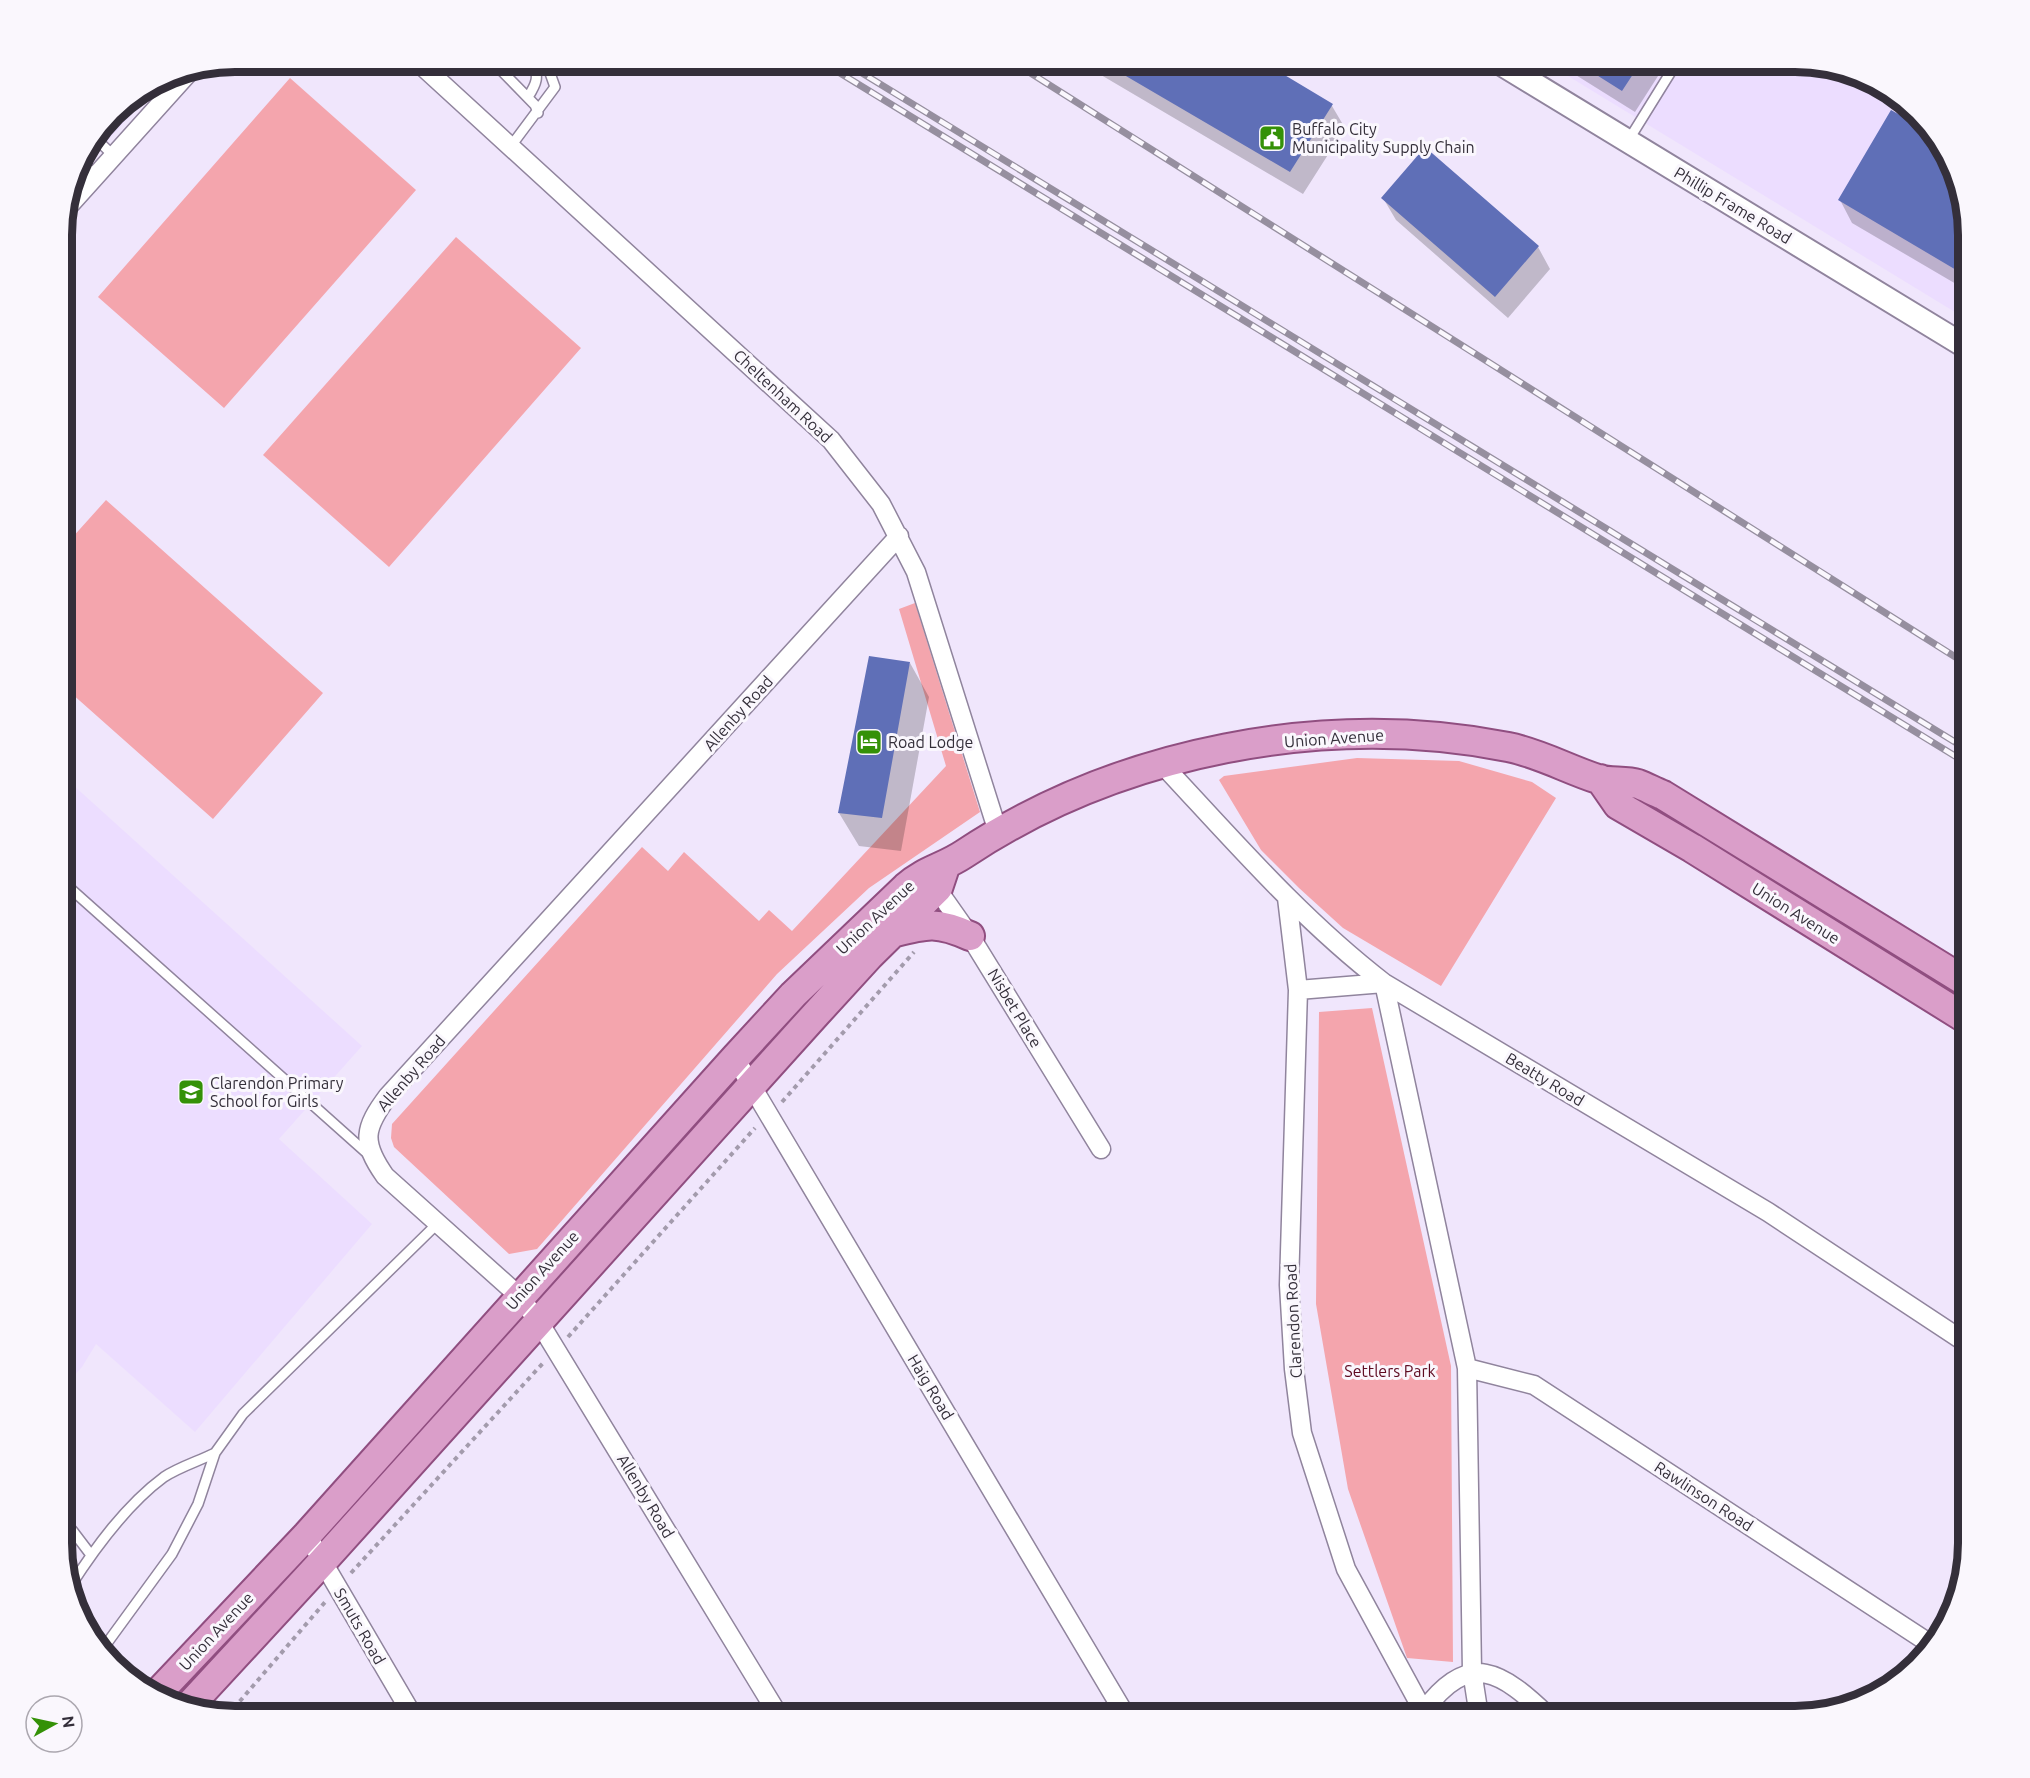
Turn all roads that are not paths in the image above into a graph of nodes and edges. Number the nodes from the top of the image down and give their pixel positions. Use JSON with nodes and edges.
{"nodes":[{"id":1,"x":429,"y":72,"type":"edge"},
{"id":2,"x":503,"y":72,"type":"edge"},
{"id":3,"x":537,"y":72,"type":"edge"},
{"id":4,"x":550,"y":72,"type":"edge"},
{"id":5,"x":1514,"y":72,"type":"edge"},
{"id":6,"x":1671,"y":72,"type":"edge"},
{"id":7,"x":180,"y":82,"type":"edge"},
{"id":8,"x":528,"y":97,"type":"junction"},
{"id":9,"x":538,"y":113,"type":"junction"},
{"id":10,"x":1628,"y":141,"type":"junction"},
{"id":11,"x":101,"y":144,"type":"edge"},
{"id":12,"x":511,"y":146,"type":"junction"},
{"id":13,"x":114,"y":156,"type":"junction"},
{"id":14,"x":87,"y":167,"type":"edge"},
{"id":15,"x":96,"y":176,"type":"junction"},
{"id":16,"x":77,"y":197,"type":"edge"},
{"id":17,"x":1958,"y":342,"type":"edge"},
{"id":18,"x":899,"y":536,"type":"junction"},
{"id":19,"x":1162,"y":764,"type":"junction"},
{"id":20,"x":1600,"y":779,"type":"junction"},
{"id":21,"x":998,"y":832,"type":"junction"},
{"id":22,"x":935,"y":876,"type":"junction"},
{"id":23,"x":72,"y":890,"type":"edge"},
{"id":24,"x":1287,"y":898,"type":"junction"},
{"id":25,"x":892,"y":933,"type":"junction"},
{"id":26,"x":970,"y":936,"type":"junction"},
{"id":27,"x":1958,"y":977,"type":"edge"},
{"id":28,"x":1384,"y":983,"type":"junction"},
{"id":29,"x":1298,"y":990,"type":"junction"},
{"id":30,"x":1958,"y":1014,"type":"edge"},
{"id":31,"x":735,"y":1058,"type":"junction"},
{"id":32,"x":753,"y":1084,"type":"junction"},
{"id":33,"x":1101,"y":1149,"type":"dead end"},
{"id":34,"x":371,"y":1157,"type":"junction"},
{"id":35,"x":438,"y":1223,"type":"junction"},
{"id":36,"x":519,"y":1296,"type":"junction"},
{"id":37,"x":539,"y":1322,"type":"junction"},
{"id":38,"x":1958,"y":1337,"type":"edge"},
{"id":39,"x":1467,"y":1368,"type":"junction"},
{"id":40,"x":215,"y":1453,"type":"junction"},
{"id":41,"x":72,"y":1530,"type":"edge"},
{"id":42,"x":307,"y":1535,"type":"junction"},
{"id":43,"x":91,"y":1555,"type":"junction"},
{"id":44,"x":322,"y":1562,"type":"junction"},
{"id":45,"x":76,"y":1578,"type":"edge"},
{"id":46,"x":1925,"y":1640,"type":"edge"},
{"id":47,"x":107,"y":1643,"type":"edge"},
{"id":48,"x":1472,"y":1671,"type":"junction"},
{"id":49,"x":162,"y":1688,"type":"edge"},
{"id":50,"x":194,"y":1700,"type":"edge"},
{"id":51,"x":407,"y":1706,"type":"edge"},
{"id":52,"x":773,"y":1706,"type":"edge"},
{"id":53,"x":1120,"y":1706,"type":"edge"},
{"id":54,"x":1421,"y":1706,"type":"edge"},
{"id":55,"x":1431,"y":1706,"type":"edge"},
{"id":56,"x":1477,"y":1706,"type":"edge"},
{"id":57,"x":1537,"y":1706,"type":"edge"}],
"edges":[{"from":1,"to":12,"type":"street","name":"Cheltenham Road"},
{"from":2,"to":8,"type":"lane"},
{"from":3,"to":8,"type":"lane"},
{"from":4,"to":9,"type":"lane"},
{"from":5,"to":10,"type":"street","name":"Phillip Frame Road"},
{"from":6,"to":10,"type":"lane"},
{"from":7,"to":13,"type":"street"},
{"from":8,"to":9,"type":"lane"},
{"from":9,"to":12,"type":"lane"},
{"from":10,"to":17,"type":"street","name":"Phillip Frame Road"},
{"from":11,"to":13,"type":"lane"},
{"from":12,"to":18,"type":"street","name":"Cheltenham Road"},
{"from":13,"to":15,"type":"street"},
{"from":14,"to":15,"type":"lane"},
{"from":15,"to":16,"type":"street"},
{"from":18,"to":21,"type":"street","name":"Cheltenham Road"},
{"from":18,"to":34,"type":"street","name":"Allenby Road"},
{"from":19,"to":20,"type":"main road","name":"Union Avenue"},
{"from":19,"to":21,"type":"main road","name":"Union Avenue"},
{"from":19,"to":24,"type":"street","name":"Beatty Road"},
{"from":20,"to":27,"type":"main road","name":"Union Avenue"},
{"from":20,"to":30,"type":"main road","name":"Union Avenue"},
{"from":21,"to":22,"type":"main road","name":"Union Avenue"},
{"from":22,"to":25,"type":"main road","name":"Union Avenue"},
{"from":22,"to":26,"type":"street","name":"Nisbet Place"},
{"from":22,"to":31,"type":"main road","name":"Union Avenue"},
{"from":23,"to":34,"type":"lane"},
{"from":24,"to":28,"type":"street","name":"Beatty Road"},
{"from":24,"to":29,"type":"street","name":"Clarendon Road"},
{"from":25,"to":26,"type":"main road"},
{"from":25,"to":32,"type":"main road","name":"Union Avenue"},
{"from":26,"to":33,"type":"street","name":"Nisbet Place"},
{"from":28,"to":29,"type":"street"},
{"from":28,"to":38,"type":"street","name":"Beatty Road"},
{"from":28,"to":39,"type":"street"},
{"from":29,"to":54,"type":"street","name":"Clarendon Road"},
{"from":31,"to":32,"type":"street","name":"Haig Road"},
{"from":31,"to":36,"type":"main road","name":"Union Avenue"},
{"from":32,"to":37,"type":"main road","name":"Union Avenue"},
{"from":32,"to":53,"type":"street","name":"Haig Road"},
{"from":34,"to":35,"type":"street","name":"Allenby Road"},
{"from":35,"to":36,"type":"street","name":"Allenby Road"},
{"from":35,"to":40,"type":"lane"},
{"from":36,"to":37,"type":"street","name":"Allenby Road"},
{"from":36,"to":42,"type":"main road","name":"Union Avenue"},
{"from":37,"to":44,"type":"main road","name":"Union Avenue"},
{"from":37,"to":52,"type":"street","name":"Allenby Road"},
{"from":39,"to":46,"type":"street","name":"Rawlinson Road"},
{"from":39,"to":48,"type":"street"},
{"from":40,"to":43,"type":"lane"},
{"from":40,"to":47,"type":"lane"},
{"from":41,"to":43,"type":"lane"},
{"from":42,"to":44,"type":"street","name":"Smuts Road"},
{"from":42,"to":49,"type":"main road","name":"Union Avenue"},
{"from":43,"to":45,"type":"lane"},
{"from":44,"to":50,"type":"main road","name":"Union Avenue"},
{"from":44,"to":51,"type":"street","name":"Smuts Road"},
{"from":48,"to":55,"type":"street"},
{"from":48,"to":56,"type":"street"},
{"from":48,"to":57,"type":"street"}]}
